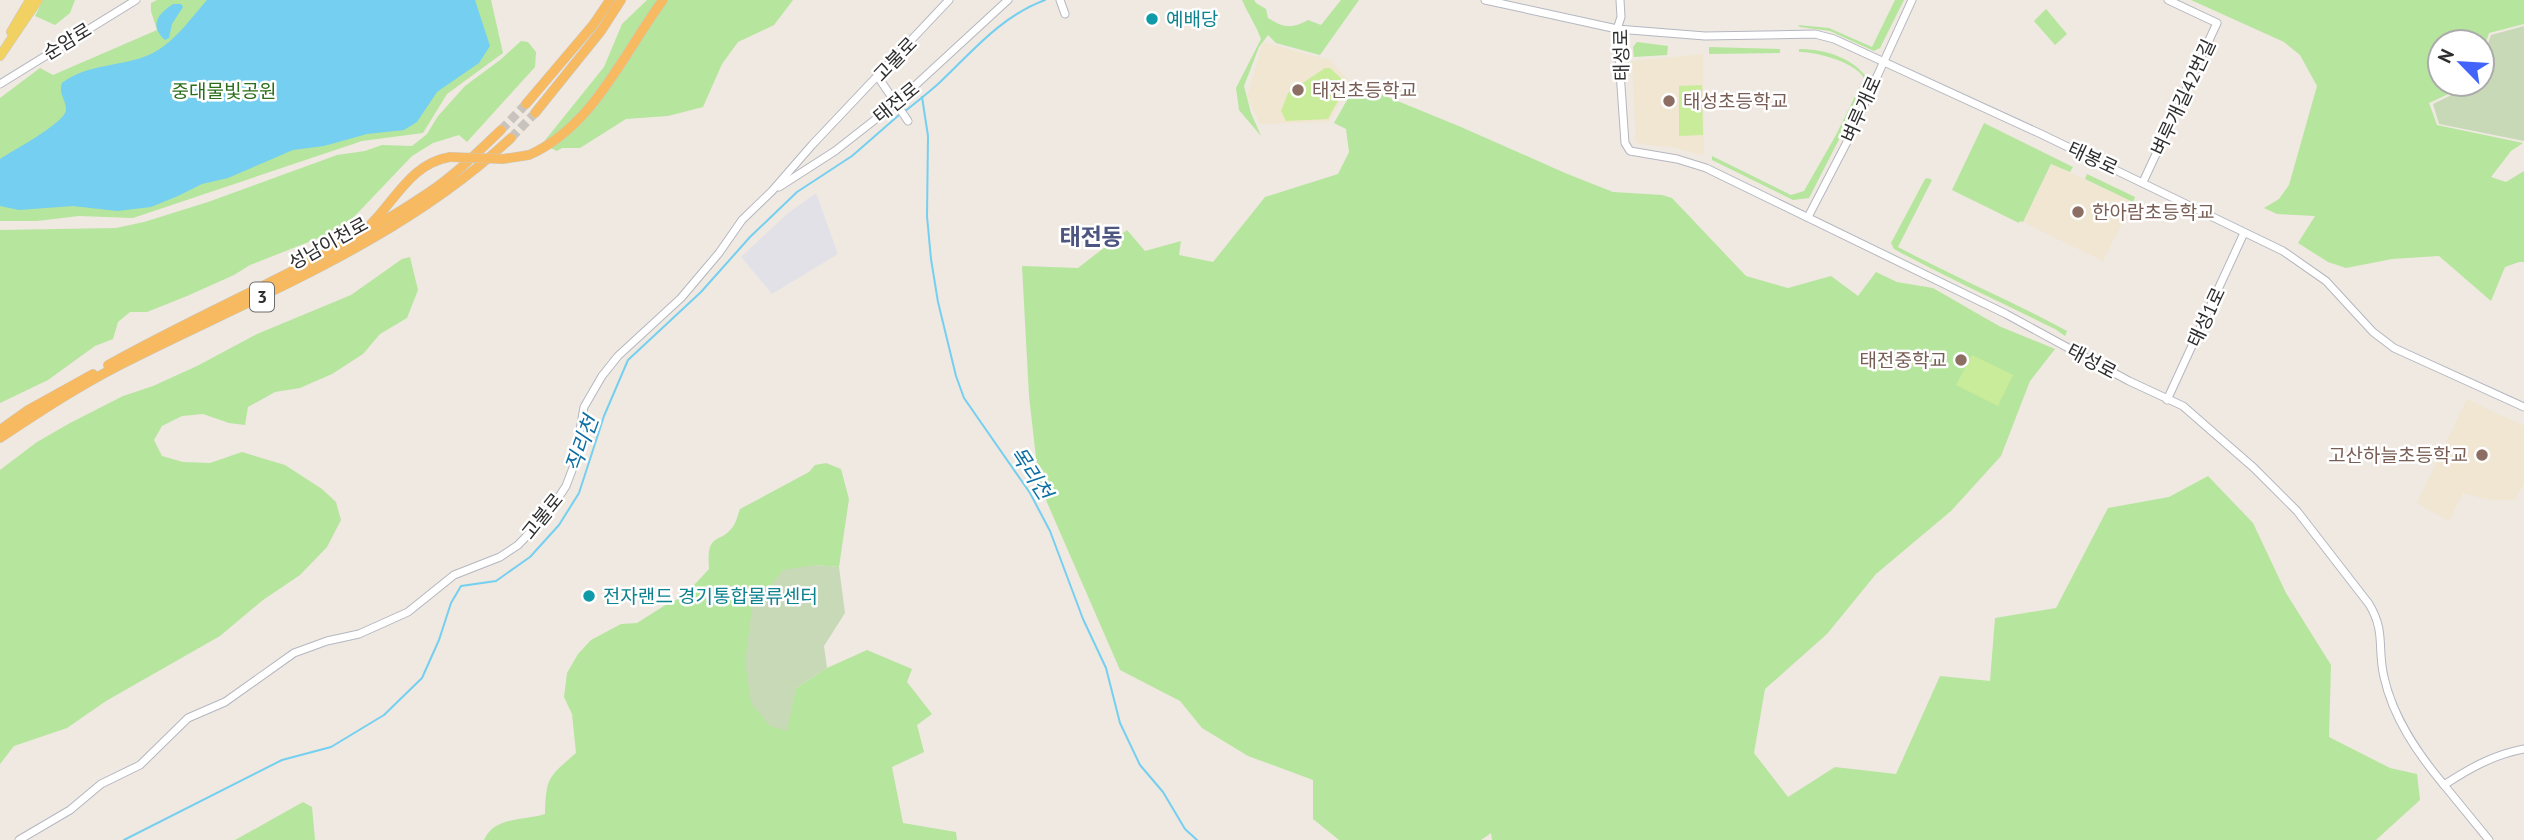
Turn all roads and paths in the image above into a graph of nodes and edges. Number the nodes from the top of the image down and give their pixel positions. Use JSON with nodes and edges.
{"nodes":[{"id":1,"x":30,"y":0,"type":"edge"},
{"id":2,"x":38,"y":0,"type":"edge"},
{"id":3,"x":136,"y":0,"type":"edge"},
{"id":4,"x":610,"y":0,"type":"edge"},
{"id":5,"x":624,"y":0,"type":"edge"},
{"id":6,"x":663,"y":0,"type":"edge"},
{"id":7,"x":949,"y":0,"type":"edge"},
{"id":8,"x":1008,"y":0,"type":"edge"},
{"id":9,"x":1485,"y":0,"type":"edge"},
{"id":10,"x":1620,"y":0,"type":"edge"},
{"id":11,"x":1912,"y":0,"type":"edge"},
{"id":12,"x":2168,"y":0,"type":"edge"},
{"id":13,"x":1617,"y":29,"type":"junction"},
{"id":14,"x":0,"y":48,"type":"edge"},
{"id":15,"x":0,"y":57,"type":"edge"},
{"id":16,"x":1883,"y":60,"type":"junction"},
{"id":17,"x":878,"y":77,"type":"junction"},
{"id":18,"x":0,"y":84,"type":"edge"},
{"id":19,"x":526,"y":104,"type":"tunnel mouth"},
{"id":20,"x":897,"y":106,"type":"junction"},
{"id":21,"x":535,"y":113,"type":"tunnel mouth"},
{"id":22,"x":908,"y":121,"type":"dead end"},
{"id":23,"x":501,"y":130,"type":"tunnel mouth"},
{"id":24,"x":512,"y":138,"type":"tunnel mouth"},
{"id":25,"x":2143,"y":182,"type":"junction"},
{"id":26,"x":772,"y":191,"type":"junction"},
{"id":27,"x":1808,"y":217,"type":"junction"},
{"id":28,"x":363,"y":233,"type":"junction"},
{"id":29,"x":2244,"y":233,"type":"junction"},
{"id":30,"x":2167,"y":400,"type":"junction"},
{"id":31,"x":2524,"y":407,"type":"edge"},
{"id":32,"x":0,"y":430,"type":"edge"},
{"id":33,"x":0,"y":438,"type":"edge"},
{"id":34,"x":2524,"y":748,"type":"edge"},
{"id":35,"x":2444,"y":786,"type":"junction"},
{"id":36,"x":19,"y":840,"type":"edge"},
{"id":37,"x":2489,"y":840,"type":"edge"}],
"edges":[{"from":1,"to":14,"type":"main road"},
{"from":2,"to":15,"type":"main road"},
{"from":3,"to":18,"type":"street","name":"순암로"},
{"from":4,"to":19,"type":"highway"},
{"from":5,"to":21,"type":"highway"},
{"from":6,"to":28,"type":"highway","bridge":true},
{"from":7,"to":17,"type":"street","name":"고불로"},
{"from":8,"to":20,"type":"street","name":"태전로"},
{"from":9,"to":13,"type":"street","name":"태봉로"},
{"from":10,"to":13,"type":"street","name":"태성로"},
{"from":11,"to":16,"type":"street","name":"벼루개로"},
{"from":12,"to":25,"type":"street","name":"벼루개길42번길"},
{"from":13,"to":16,"type":"street","name":"태봉로"},
{"from":13,"to":27,"type":"street","name":"태성로"},
{"from":16,"to":25,"type":"street","name":"태봉로"},
{"from":16,"to":27,"type":"street","name":"벼루개로"},
{"from":17,"to":20,"type":"street"},
{"from":17,"to":26,"type":"street","name":"고불로"},
{"from":20,"to":22,"type":"street"},
{"from":20,"to":26,"type":"street","name":"태전로"},
{"from":23,"to":28,"type":"highway","name":"성남이천로","number":"3"},
{"from":24,"to":33,"type":"highway","name":"성남이천로","number":"3"},
{"from":25,"to":29,"type":"street","name":"태봉로"},
{"from":26,"to":36,"type":"street","name":"고불로"},
{"from":27,"to":30,"type":"street","name":"태성로"},
{"from":28,"to":32,"type":"highway","name":"성남이천로","number":"3"},
{"from":29,"to":30,"type":"street","name":"태성1로"},
{"from":29,"to":31,"type":"street","name":"태봉로"},
{"from":30,"to":35,"type":"street","name":"태성로"},
{"from":34,"to":35,"type":"street"},
{"from":35,"to":37,"type":"street","name":"태성로"}]}
